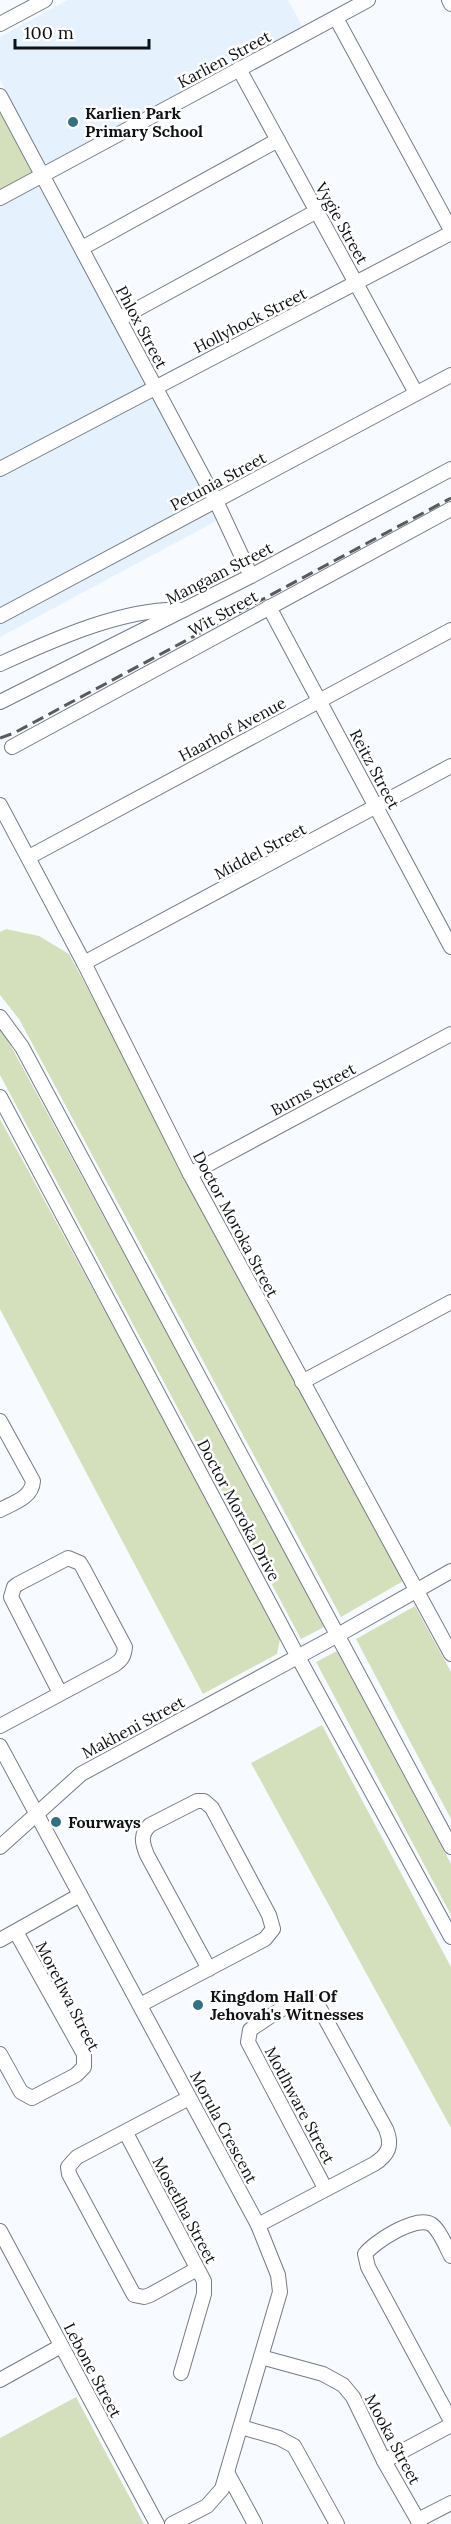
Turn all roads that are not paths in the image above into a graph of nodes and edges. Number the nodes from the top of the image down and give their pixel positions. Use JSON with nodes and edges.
{"nodes":[{"id":1,"x":45,"y":0,"type":"edge"},
{"id":2,"x":368,"y":0,"type":"edge"},
{"id":3,"x":449,"y":0,"type":"edge"},
{"id":4,"x":451,"y":4,"type":"edge"},
{"id":5,"x":336,"y":18,"type":"junction"},
{"id":6,"x":0,"y":24,"type":"edge"},
{"id":7,"x":239,"y":69,"type":"junction"},
{"id":8,"x":0,"y":96,"type":"edge"},
{"id":9,"x":278,"y":140,"type":"junction"},
{"id":10,"x":42,"y":176,"type":"junction"},
{"id":11,"x":0,"y":198,"type":"edge"},
{"id":12,"x":317,"y":211,"type":"junction"},
{"id":13,"x":451,"y":232,"type":"edge"},
{"id":14,"x":82,"y":248,"type":"junction"},
{"id":15,"x":357,"y":284,"type":"junction"},
{"id":16,"x":119,"y":319,"type":"junction"},
{"id":17,"x":451,"y":375,"type":"edge"},
{"id":18,"x":156,"y":387,"type":"junction"},
{"id":19,"x":416,"y":393,"type":"junction"},
{"id":20,"x":0,"y":469,"type":"edge"},
{"id":21,"x":451,"y":469,"type":"edge"},
{"id":22,"x":216,"y":501,"type":"junction"},
{"id":23,"x":451,"y":510,"type":"edge"},
{"id":24,"x":251,"y":576,"type":"junction"},
{"id":25,"x":269,"y":607,"type":"junction"},
{"id":26,"x":184,"y":610,"type":"junction"},
{"id":27,"x":0,"y":616,"type":"edge"},
{"id":28,"x":451,"y":630,"type":"edge"},
{"id":29,"x":0,"y":664,"type":"edge"},
{"id":30,"x":319,"y":700,"type":"junction"},
{"id":31,"x":0,"y":702,"type":"edge"},
{"id":32,"x":12,"y":747,"type":"dead end"},
{"id":33,"x":451,"y":766,"type":"edge"},
{"id":34,"x":0,"y":805,"type":"edge"},
{"id":35,"x":376,"y":807,"type":"junction"},
{"id":36,"x":28,"y":857,"type":"junction"},
{"id":37,"x":451,"y":947,"type":"edge"},
{"id":38,"x":84,"y":963,"type":"junction"},
{"id":39,"x":0,"y":1017,"type":"edge"},
{"id":40,"x":451,"y":1034,"type":"edge"},
{"id":41,"x":0,"y":1097,"type":"edge"},
{"id":42,"x":190,"y":1174,"type":"junction"},
{"id":43,"x":451,"y":1302,"type":"edge"},
{"id":44,"x":302,"y":1382,"type":"junction"},
{"id":45,"x":0,"y":1421,"type":"edge"},
{"id":46,"x":0,"y":1510,"type":"edge"},
{"id":47,"x":451,"y":1571,"type":"edge"},
{"id":48,"x":417,"y":1589,"type":"junction"},
{"id":49,"x":338,"y":1635,"type":"junction"},
{"id":50,"x":451,"y":1654,"type":"edge"},
{"id":51,"x":297,"y":1657,"type":"junction"},
{"id":52,"x":60,"y":1693,"type":"junction"},
{"id":53,"x":0,"y":1726,"type":"edge"},
{"id":54,"x":0,"y":1746,"type":"edge"},
{"id":55,"x":36,"y":1814,"type":"junction"},
{"id":56,"x":0,"y":1847,"type":"edge"},
{"id":57,"x":451,"y":1847,"type":"edge"},
{"id":58,"x":80,"y":1895,"type":"junction"},
{"id":59,"x":16,"y":1932,"type":"junction"},
{"id":60,"x":451,"y":1937,"type":"edge"},
{"id":61,"x":0,"y":1940,"type":"edge"},
{"id":62,"x":209,"y":1969,"type":"junction"},
{"id":63,"x":140,"y":2005,"type":"junction"},
{"id":64,"x":0,"y":2054,"type":"edge"},
{"id":65,"x":189,"y":2098,"type":"junction"},
{"id":66,"x":126,"y":2133,"type":"junction"},
{"id":67,"x":325,"y":2188,"type":"junction"},
{"id":68,"x":258,"y":2225,"type":"junction"},
{"id":69,"x":0,"y":2231,"type":"edge"},
{"id":70,"x":451,"y":2256,"type":"edge"},
{"id":71,"x":197,"y":2269,"type":"junction"},
{"id":72,"x":62,"y":2346,"type":"junction"},
{"id":73,"x":261,"y":2357,"type":"junction"},
{"id":74,"x":181,"y":2373,"type":"dead end"},
{"id":75,"x":0,"y":2380,"type":"edge"},
{"id":76,"x":451,"y":2423,"type":"edge"},
{"id":77,"x":241,"y":2427,"type":"junction"},
{"id":78,"x":384,"y":2461,"type":"junction"},
{"id":79,"x":228,"y":2474,"type":"junction"},
{"id":80,"x":451,"y":2502,"type":"edge"},
{"id":81,"x":419,"y":2522,"type":"edge"},
{"id":82,"x":157,"y":2524,"type":"edge"},
{"id":83,"x":172,"y":2524,"type":"edge"},
{"id":84,"x":255,"y":2524,"type":"edge"},
{"id":85,"x":337,"y":2524,"type":"edge"}],
"edges":[{"from":1,"to":6,"type":"street"},
{"from":2,"to":5,"type":"street","name":"Karlien Street"},
{"from":3,"to":4,"type":"street"},
{"from":5,"to":7,"type":"street","name":"Karlien Street"},
{"from":5,"to":13,"type":"street"},
{"from":7,"to":9,"type":"street","name":"Vygie Street"},
{"from":7,"to":10,"type":"street","name":"Karlien Street"},
{"from":8,"to":10,"type":"street","name":"Phlox Street"},
{"from":9,"to":12,"type":"street","name":"Vygie Street"},
{"from":9,"to":14,"type":"street"},
{"from":10,"to":11,"type":"street","name":"Karlien Street"},
{"from":10,"to":14,"type":"street","name":"Phlox Street"},
{"from":12,"to":15,"type":"street","name":"Vygie Street"},
{"from":12,"to":16,"type":"street"},
{"from":13,"to":15,"type":"street","name":"Hollyhock Street"},
{"from":14,"to":16,"type":"street","name":"Phlox Street"},
{"from":15,"to":18,"type":"street","name":"Hollyhock Street"},
{"from":15,"to":19,"type":"street","name":"Vygie Street"},
{"from":16,"to":18,"type":"street","name":"Phlox Street"},
{"from":17,"to":19,"type":"street","name":"Petunia Street"},
{"from":18,"to":20,"type":"street","name":"Hollyhock Street"},
{"from":18,"to":22,"type":"street","name":"Phlox Street"},
{"from":19,"to":22,"type":"street","name":"Petunia Street"},
{"from":21,"to":24,"type":"street","name":"Mangaan Street"},
{"from":22,"to":24,"type":"street","name":"Phlox Street"},
{"from":22,"to":27,"type":"street","name":"Petunia Street"},
{"from":23,"to":25,"type":"street","name":"Wit Street"},
{"from":24,"to":26,"type":"street","name":"Mangaan Street"},
{"from":25,"to":30,"type":"street","name":"Reitz Street"},
{"from":25,"to":32,"type":"street","name":"Wit Street"},
{"from":26,"to":29,"type":"street"},
{"from":26,"to":31,"type":"street","name":"Mangaan Street"},
{"from":28,"to":30,"type":"street","name":"Haarhof Avenue"},
{"from":30,"to":35,"type":"street","name":"Reitz Street"},
{"from":30,"to":36,"type":"street","name":"Haarhof Avenue"},
{"from":33,"to":35,"type":"street","name":"Middel Street"},
{"from":34,"to":36,"type":"street","name":"Doctor Moroka Street"},
{"from":35,"to":37,"type":"street","name":"Reitz Street"},
{"from":35,"to":38,"type":"street","name":"Middel Street"},
{"from":36,"to":38,"type":"street","name":"Doctor Moroka Street"},
{"from":38,"to":42,"type":"street","name":"Doctor Moroka Street"},
{"from":39,"to":49,"type":"street","name":"Doctor Moroka Drive"},
{"from":40,"to":42,"type":"street","name":"Burns Street"},
{"from":41,"to":51,"type":"street","name":"Doctor Moroka Drive"},
{"from":42,"to":44,"type":"street","name":"Doctor Moroka Street"},
{"from":43,"to":44,"type":"street"},
{"from":44,"to":48,"type":"street","name":"Doctor Moroka Street"},
{"from":45,"to":46,"type":"street"},
{"from":47,"to":48,"type":"street","name":"Makheni Street"},
{"from":48,"to":49,"type":"street","name":"Makheni Street"},
{"from":48,"to":50,"type":"street","name":"Doctor Moroka Street"},
{"from":49,"to":51,"type":"street","name":"Makheni Street"},
{"from":49,"to":57,"type":"street","name":"Doctor Moroka Drive"},
{"from":51,"to":55,"type":"street","name":"Makheni Street"},
{"from":51,"to":60,"type":"street","name":"Doctor Moroka Drive"},
{"from":52,"to":52,"type":"street"},
{"from":52,"to":53,"type":"street"},
{"from":54,"to":55,"type":"street","name":"Morula Crescent"},
{"from":55,"to":56,"type":"street","name":"Makheni Street"},
{"from":55,"to":58,"type":"street","name":"Morula Crescent"},
{"from":58,"to":59,"type":"street","name":"Moretlwa Street"},
{"from":58,"to":63,"type":"street","name":"Morula Crescent"},
{"from":59,"to":61,"type":"street","name":"Moretlwa Street"},
{"from":59,"to":64,"type":"street","name":"Moretlwa Street"},
{"from":62,"to":62,"type":"street"},
{"from":62,"to":63,"type":"street"},
{"from":63,"to":65,"type":"street","name":"Morula Crescent"},
{"from":65,"to":66,"type":"street"},
{"from":65,"to":68,"type":"street","name":"Morula Crescent"},
{"from":66,"to":71,"type":"street","name":"Mosetlha Street"},
{"from":66,"to":71,"type":"street"},
{"from":67,"to":67,"type":"street","name":"Motlhware Street"},
{"from":67,"to":68,"type":"street","name":"Motlhware Street"},
{"from":68,"to":73,"type":"street","name":"Morula Crescent"},
{"from":69,"to":72,"type":"street","name":"Lebone Street"},
{"from":70,"to":76,"type":"street"},
{"from":71,"to":74,"type":"street","name":"Mosetlha Street"},
{"from":72,"to":75,"type":"street"},
{"from":72,"to":82,"type":"street","name":"Lebone Street"},
{"from":73,"to":77,"type":"street","name":"Morula Crescent"},
{"from":73,"to":78,"type":"street","name":"Mooka Street"},
{"from":76,"to":78,"type":"street"},
{"from":77,"to":79,"type":"street","name":"Morula Crescent"},
{"from":77,"to":85,"type":"street"},
{"from":78,"to":81,"type":"street","name":"Mooka Street"},
{"from":79,"to":83,"type":"street","name":"Morula Crescent"},
{"from":79,"to":84,"type":"street"},
{"from":80,"to":81,"type":"street"}]}
